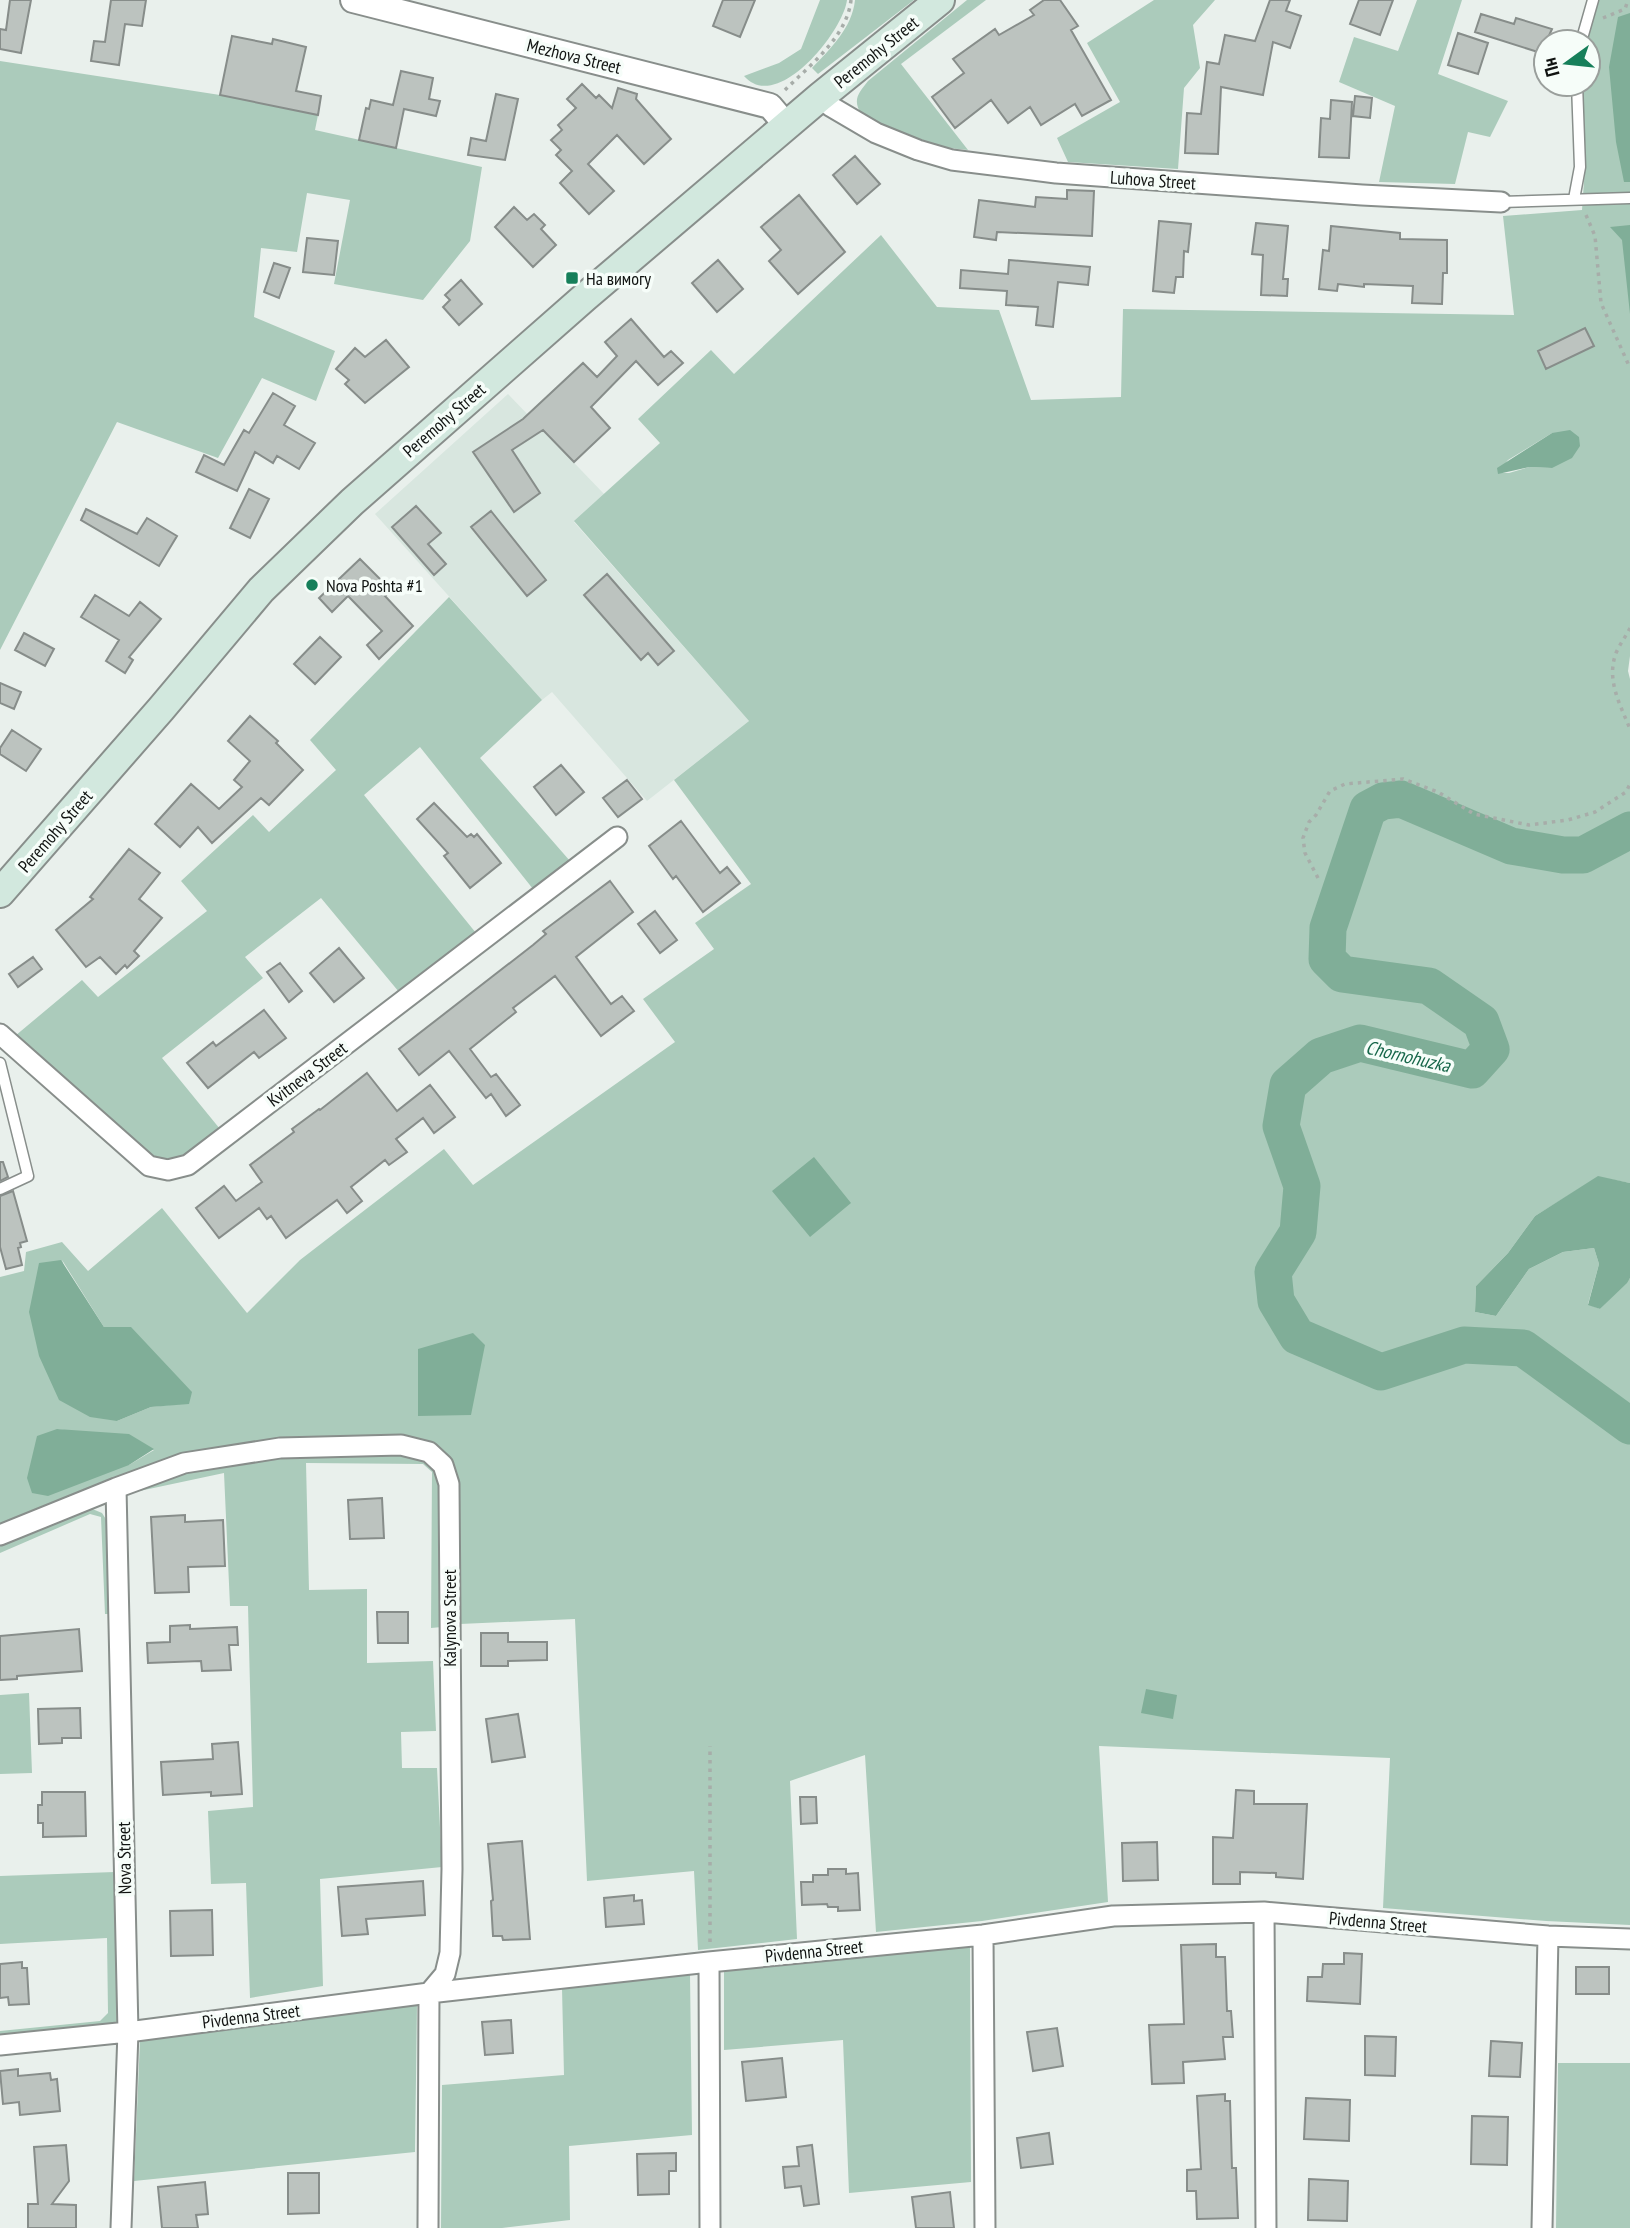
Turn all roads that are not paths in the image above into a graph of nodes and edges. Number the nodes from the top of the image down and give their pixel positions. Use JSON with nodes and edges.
{"nodes":[{"id":1,"x":354,"y":0,"type":"edge"},
{"id":2,"x":940,"y":0,"type":"edge"},
{"id":3,"x":1592,"y":0,"type":"edge"},
{"id":4,"x":1585,"y":28,"type":"edge"},
{"id":5,"x":820,"y":97,"type":"junction"},
{"id":6,"x":1578,"y":98,"type":"edge"},
{"id":7,"x":778,"y":116,"type":"junction"},
{"id":8,"x":1630,"y":198,"type":"edge"},
{"id":9,"x":1574,"y":199,"type":"junction"},
{"id":10,"x":1501,"y":202,"type":"joint"},
{"id":11,"x":617,"y":837,"type":"dead end"},
{"id":12,"x":0,"y":893,"type":"edge"},
{"id":13,"x":0,"y":1034,"type":"edge"},
{"id":14,"x":0,"y":1063,"type":"edge"},
{"id":15,"x":0,"y":1189,"type":"edge"},
{"id":16,"x":116,"y":1488,"type":"junction"},
{"id":17,"x":0,"y":1535,"type":"edge"},
{"id":18,"x":1264,"y":1912,"type":"junction"},
{"id":19,"x":983,"y":1934,"type":"junction"},
{"id":20,"x":1548,"y":1936,"type":"junction"},
{"id":21,"x":1630,"y":1939,"type":"edge"},
{"id":22,"x":709,"y":1962,"type":"junction"},
{"id":23,"x":429,"y":1993,"type":"junction"},
{"id":24,"x":128,"y":2032,"type":"junction"},
{"id":25,"x":0,"y":2045,"type":"edge"},
{"id":26,"x":121,"y":2228,"type":"edge"},
{"id":27,"x":428,"y":2228,"type":"edge"},
{"id":28,"x":710,"y":2228,"type":"edge"},
{"id":29,"x":985,"y":2228,"type":"edge"},
{"id":30,"x":1266,"y":2228,"type":"edge"},
{"id":31,"x":1542,"y":2228,"type":"edge"}],
"edges":[{"from":1,"to":7,"type":"street","name":"Mezhova Street"},
{"from":2,"to":5,"type":"main road","name":"Peremohy Street"},
{"from":3,"to":4,"type":"lane"},
{"from":5,"to":7,"type":"main road","name":"Peremohy Street"},
{"from":5,"to":10,"type":"street","name":"Luhova Street"},
{"from":6,"to":9,"type":"lane"},
{"from":7,"to":12,"type":"main road","name":"Peremohy Street"},
{"from":8,"to":9,"type":"lane"},
{"from":9,"to":10,"type":"lane"},
{"from":11,"to":13,"type":"street","name":"Kvitneva Street"},
{"from":14,"to":15,"type":"lane"},
{"from":16,"to":17,"type":"street","name":"Kalynova Street"},
{"from":16,"to":23,"type":"street","name":"Kalynova Street"},
{"from":16,"to":24,"type":"street","name":"Nova Street"},
{"from":18,"to":19,"type":"street","name":"Pivdenna Street"},
{"from":18,"to":20,"type":"street","name":"Pivdenna Street"},
{"from":18,"to":30,"type":"street"},
{"from":19,"to":22,"type":"street","name":"Pivdenna Street"},
{"from":19,"to":29,"type":"street"},
{"from":20,"to":21,"type":"street","name":"Pivdenna Street"},
{"from":20,"to":31,"type":"street"},
{"from":22,"to":23,"type":"street","name":"Pivdenna Street"},
{"from":22,"to":28,"type":"street"},
{"from":23,"to":24,"type":"street","name":"Pivdenna Street"},
{"from":23,"to":27,"type":"street"},
{"from":24,"to":25,"type":"street","name":"Pivdenna Street"},
{"from":24,"to":26,"type":"street","name":"Nova Street"}]}
